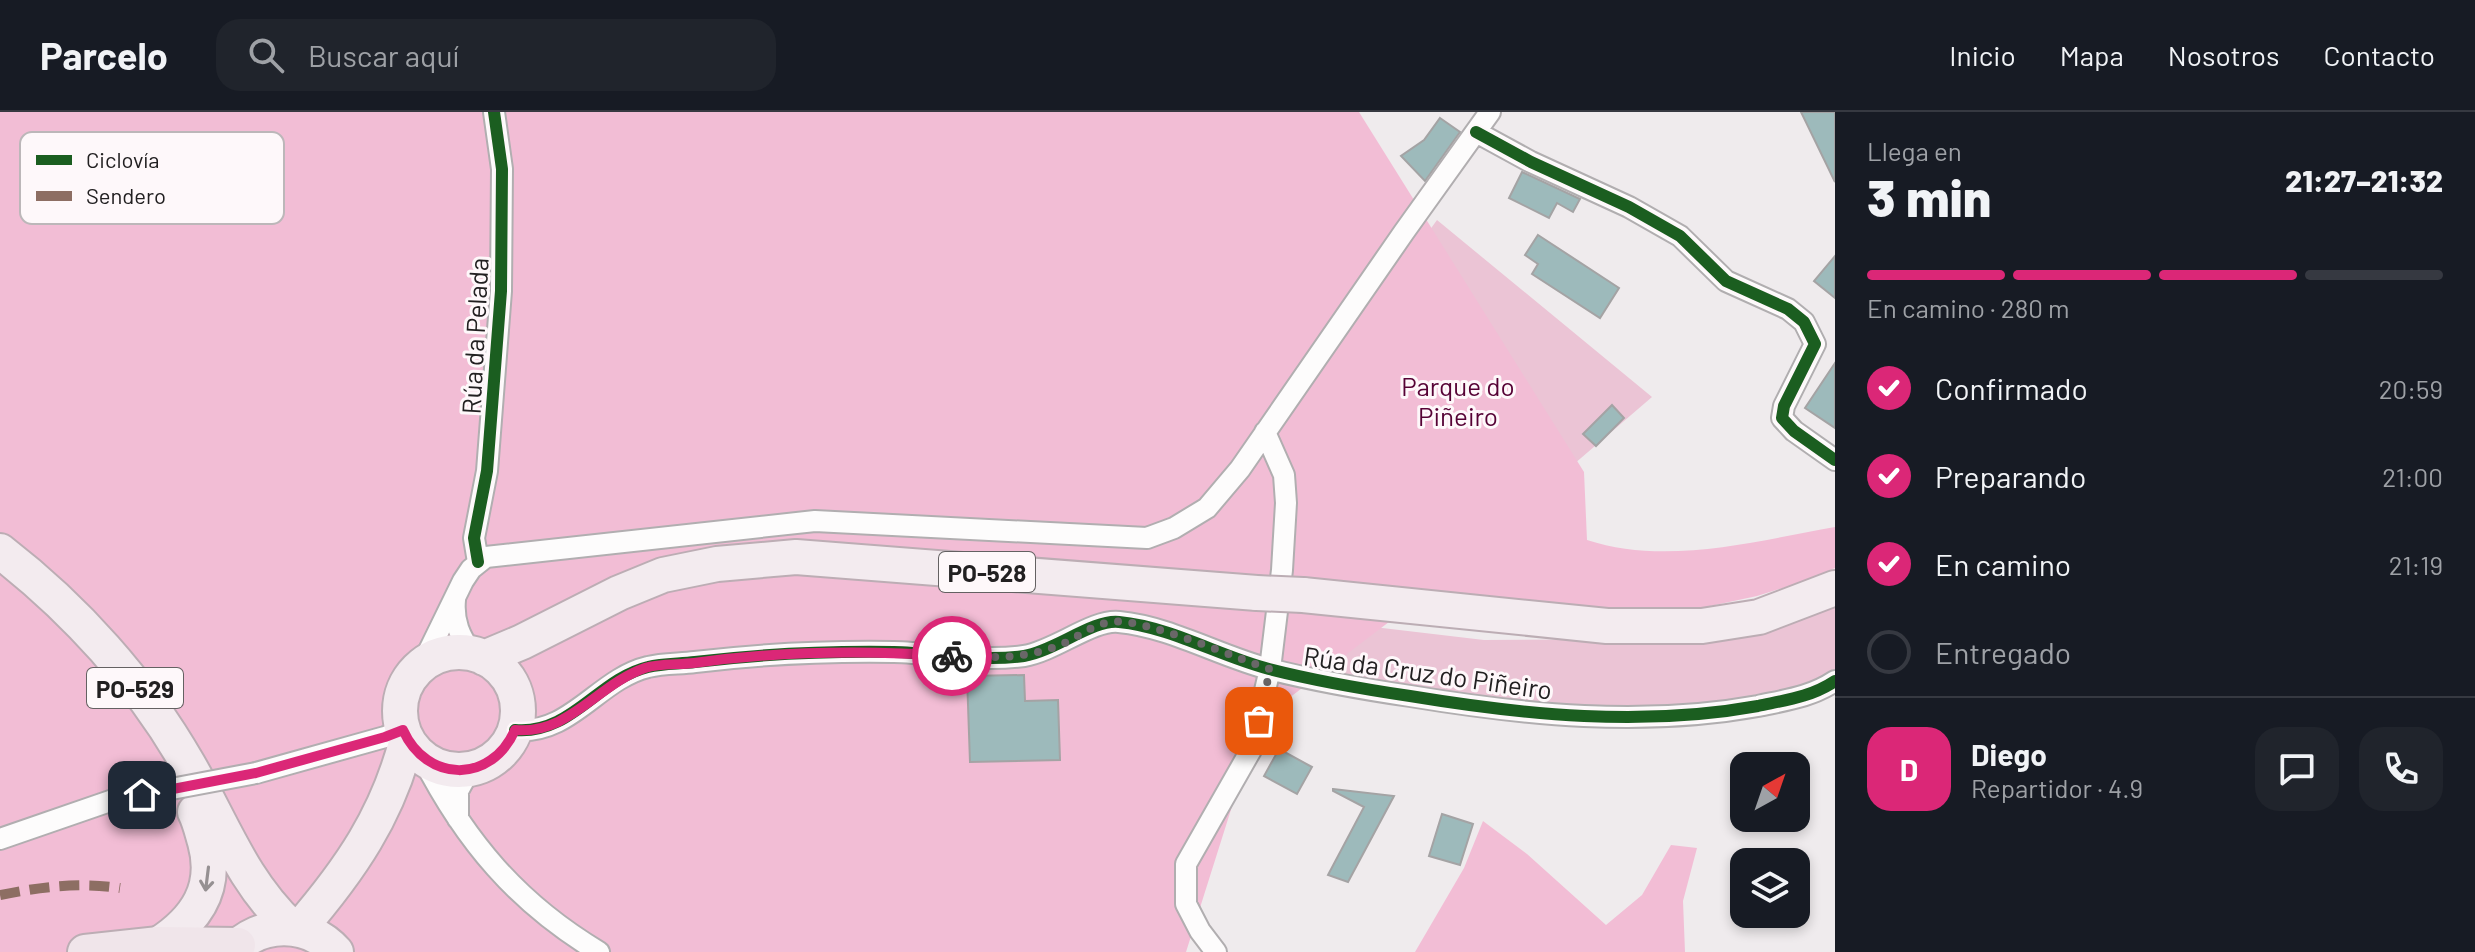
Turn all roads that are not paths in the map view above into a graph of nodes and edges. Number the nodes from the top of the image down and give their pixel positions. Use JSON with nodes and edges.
{"nodes":[{"id":1,"x":494,"y":112,"type":"edge"},
{"id":2,"x":1490,"y":112,"type":"edge"},
{"id":3,"x":1476,"y":132,"type":"junction"},
{"id":4,"x":1265,"y":432,"type":"junction"},
{"id":5,"x":1835,"y":460,"type":"edge"},
{"id":6,"x":0,"y":551,"type":"edge"},
{"id":7,"x":478,"y":562,"type":"junction"},
{"id":8,"x":1835,"y":588,"type":"edge"},
{"id":9,"x":455,"y":600,"type":"junction"},
{"id":10,"x":590,"y":608,"type":"junction"},
{"id":11,"x":93,"y":635,"type":"junction"},
{"id":12,"x":478,"y":656,"type":"junction"},
{"id":13,"x":422,"y":665,"type":"junction"},
{"id":14,"x":1270,"y":669,"type":"junction"},
{"id":15,"x":1835,"y":681,"type":"edge"},
{"id":16,"x":515,"y":693,"type":"junction"},
{"id":17,"x":515,"y":730,"type":"junction"},
{"id":18,"x":429,"y":756,"type":"junction"},
{"id":19,"x":458,"y":819,"type":"junction"},
{"id":20,"x":0,"y":839,"type":"edge"},
{"id":21,"x":233,"y":854,"type":"junction"},
{"id":22,"x":341,"y":880,"type":"junction"},
{"id":23,"x":295,"y":928,"type":"junction"},
{"id":24,"x":159,"y":944,"type":"junction"},
{"id":25,"x":238,"y":946,"type":"edge"},
{"id":26,"x":85,"y":952,"type":"edge"},
{"id":27,"x":338,"y":952,"type":"edge"},
{"id":28,"x":599,"y":952,"type":"edge"},
{"id":29,"x":1216,"y":952,"type":"edge"}],
"edges":[{"from":1,"to":7,"type":"street","name":"Rúa da Pelada"},
{"from":2,"to":3,"type":"street"},
{"from":3,"to":4,"type":"street"},
{"from":3,"to":5,"type":"street"},
{"from":4,"to":7,"type":"street"},
{"from":4,"to":14,"type":"street","name":"Rúa da Cruz do Piñeiro"},
{"from":6,"to":11,"type":"main road","number":"PO-529"},
{"from":7,"to":9,"type":"street"},
{"from":8,"to":10,"type":"main road","number":"PO-528","bridge":true},
{"from":9,"to":12,"type":"street"},
{"from":9,"to":13,"type":"street"},
{"from":10,"to":12,"type":"main road","number":"PO-528"},
{"from":10,"to":16,"type":"main road","number":"PO-528"},
{"from":11,"to":21,"type":"main road","number":"PO-529"},
{"from":11,"to":24,"type":"main road","one_way":true},
{"from":12,"to":13,"type":"main road"},
{"from":12,"to":16,"type":"main road"},
{"from":13,"to":18,"type":"main road"},
{"from":14,"to":15,"type":"street","name":"Rúa da Cruz do Piñeiro"},
{"from":14,"to":17,"type":"street","name":"Rúa da Cruz do Piñeiro"},
{"from":14,"to":29,"type":"street","name":"Rúa da Cruz do Piñeiro"},
{"from":16,"to":17,"type":"main road"},
{"from":17,"to":18,"type":"main road"},
{"from":18,"to":19,"type":"street"},
{"from":18,"to":19,"type":"street"},
{"from":18,"to":20,"type":"street","bridge":true},
{"from":18,"to":22,"type":"main road"},
{"from":19,"to":28,"type":"street"},
{"from":21,"to":23,"type":"main road","number":"PO-529"},
{"from":21,"to":25,"type":"main road","number":"PO-529"},
{"from":22,"to":23,"type":"main road"},
{"from":22,"to":27,"type":"main road"},
{"from":23,"to":25,"type":"main road"},
{"from":23,"to":27,"type":"main road"},
{"from":24,"to":25,"type":"highway"},
{"from":24,"to":26,"type":"highway"}]}
